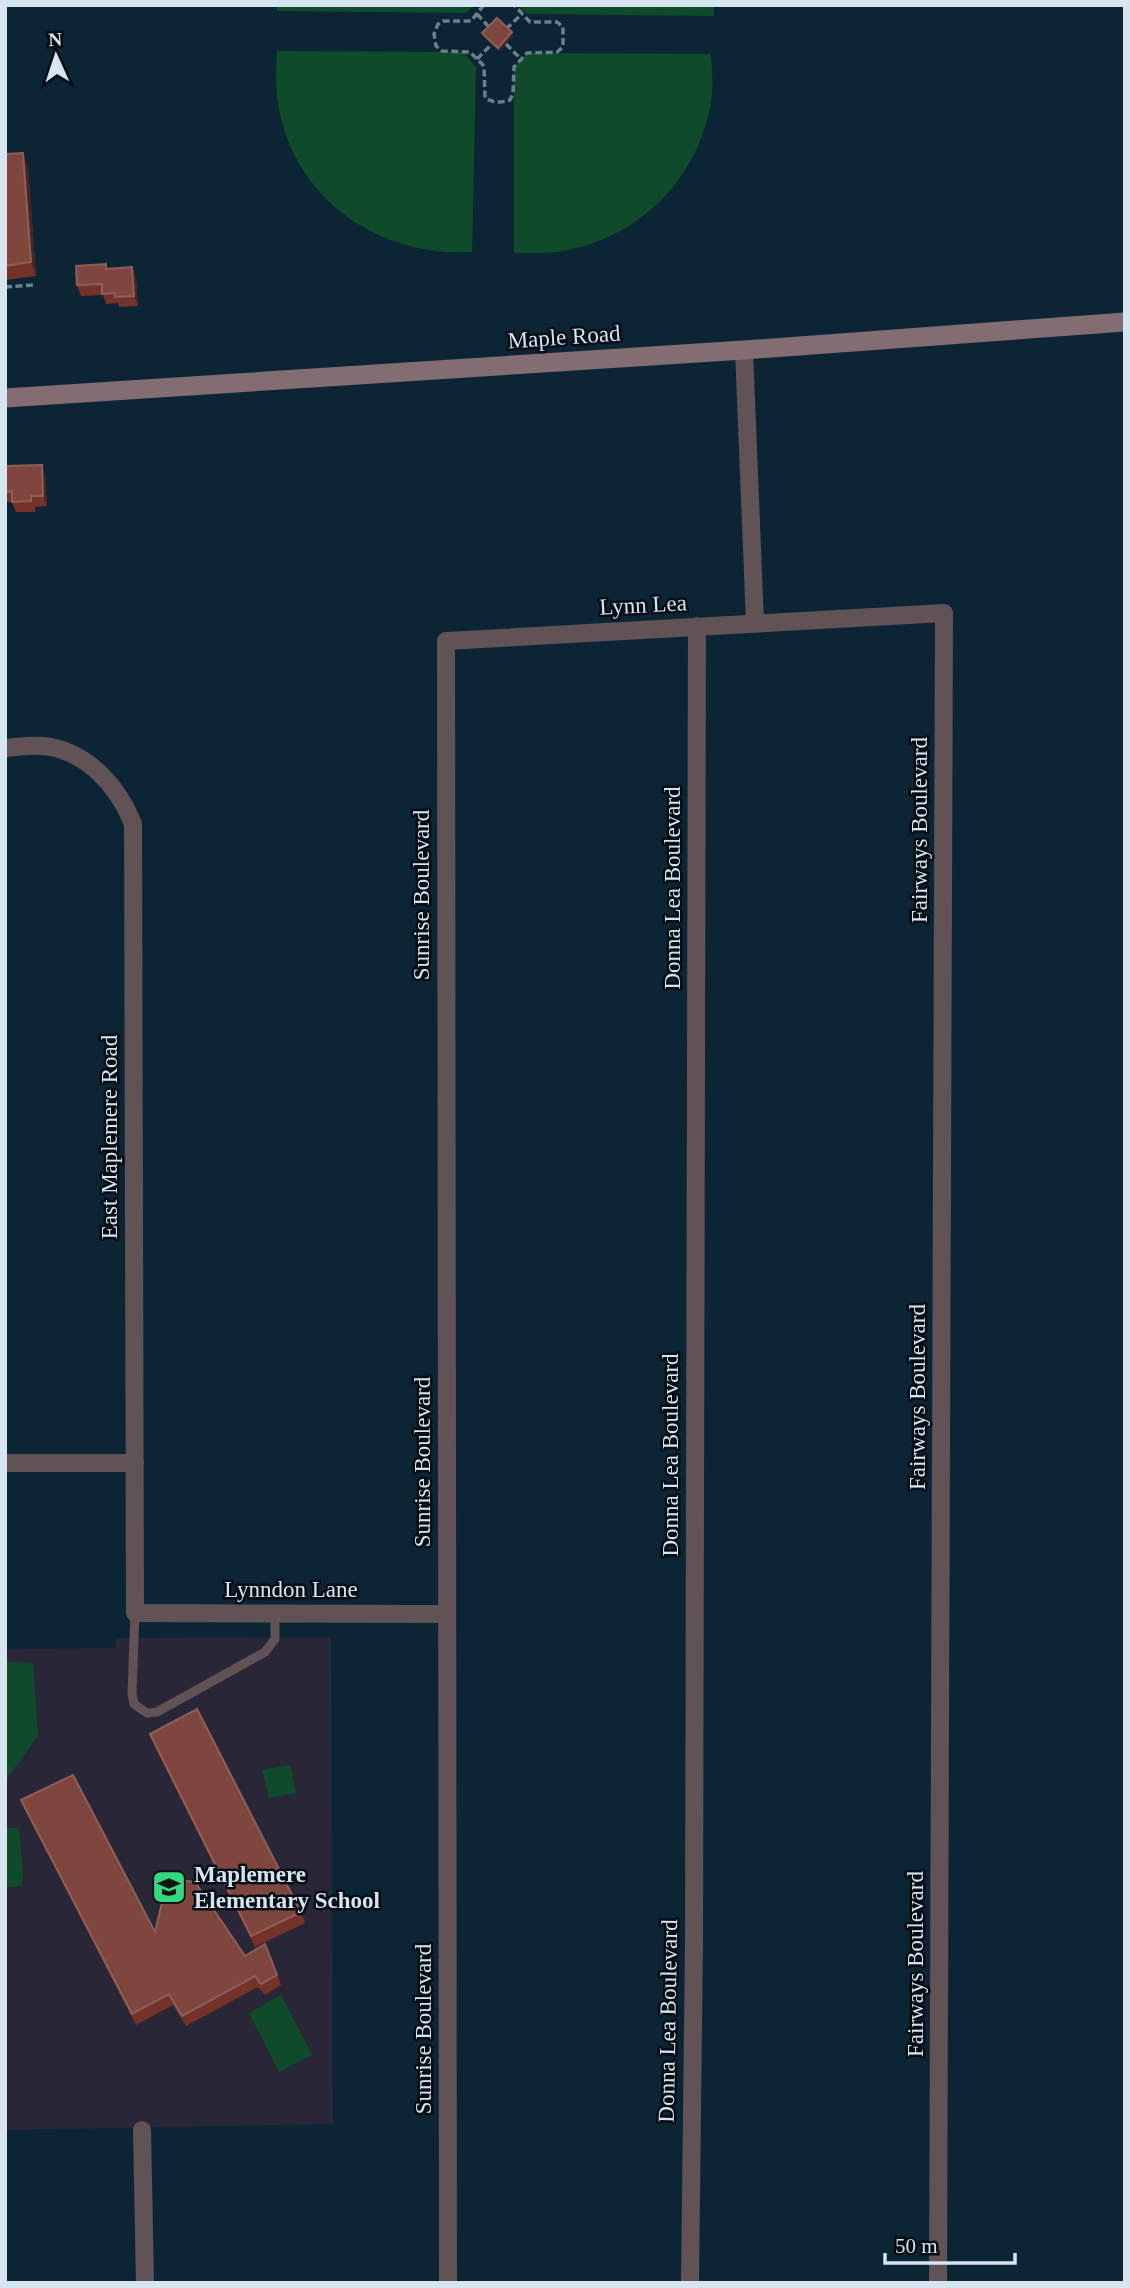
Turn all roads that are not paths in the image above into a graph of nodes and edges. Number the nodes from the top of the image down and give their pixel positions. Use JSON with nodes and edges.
{"nodes":[{"id":1,"x":1125,"y":321,"type":"edge"},
{"id":2,"x":744,"y":350,"type":"junction"},
{"id":3,"x":5,"y":398,"type":"edge"},
{"id":4,"x":842,"y":618,"type":"joint"},
{"id":5,"x":755,"y":623,"type":"junction"},
{"id":6,"x":697,"y":626,"type":"junction"},
{"id":7,"x":446,"y":640,"type":"joint"},
{"id":8,"x":5,"y":748,"type":"edge"},
{"id":9,"x":135,"y":1463,"type":"junction"},
{"id":10,"x":5,"y":1464,"type":"edge"},
{"id":11,"x":135,"y":1613,"type":"junction"},
{"id":12,"x":275,"y":1614,"type":"junction"},
{"id":13,"x":447,"y":1614,"type":"junction"},
{"id":14,"x":142,"y":2130,"type":"dead end"},
{"id":15,"x":145,"y":2283,"type":"edge"},
{"id":16,"x":448,"y":2283,"type":"edge"},
{"id":17,"x":690,"y":2283,"type":"edge"},
{"id":18,"x":937,"y":2283,"type":"edge"}],
"edges":[{"from":1,"to":2,"type":"main road","name":"Maple Road"},
{"from":2,"to":3,"type":"main road","name":"Maple Road"},
{"from":2,"to":5,"type":"street"},
{"from":4,"to":5,"type":"street","name":"Lynn Lea"},
{"from":4,"to":18,"type":"street","name":"Fairways Boulevard"},
{"from":5,"to":6,"type":"street","name":"Lynn Lea"},
{"from":6,"to":7,"type":"street","name":"Lynn Lea"},
{"from":6,"to":17,"type":"street","name":"Donna Lea Boulevard"},
{"from":7,"to":13,"type":"street","name":"Sunrise Boulevard"},
{"from":8,"to":9,"type":"street","name":"East Maplemere Road"},
{"from":9,"to":10,"type":"street"},
{"from":9,"to":11,"type":"street","name":"East Maplemere Road"},
{"from":11,"to":12,"type":"street","name":"Lynndon Lane"},
{"from":11,"to":12,"type":"lane"},
{"from":12,"to":13,"type":"street","name":"Lynndon Lane"},
{"from":13,"to":16,"type":"street","name":"Sunrise Boulevard"},
{"from":14,"to":15,"type":"street"}]}
